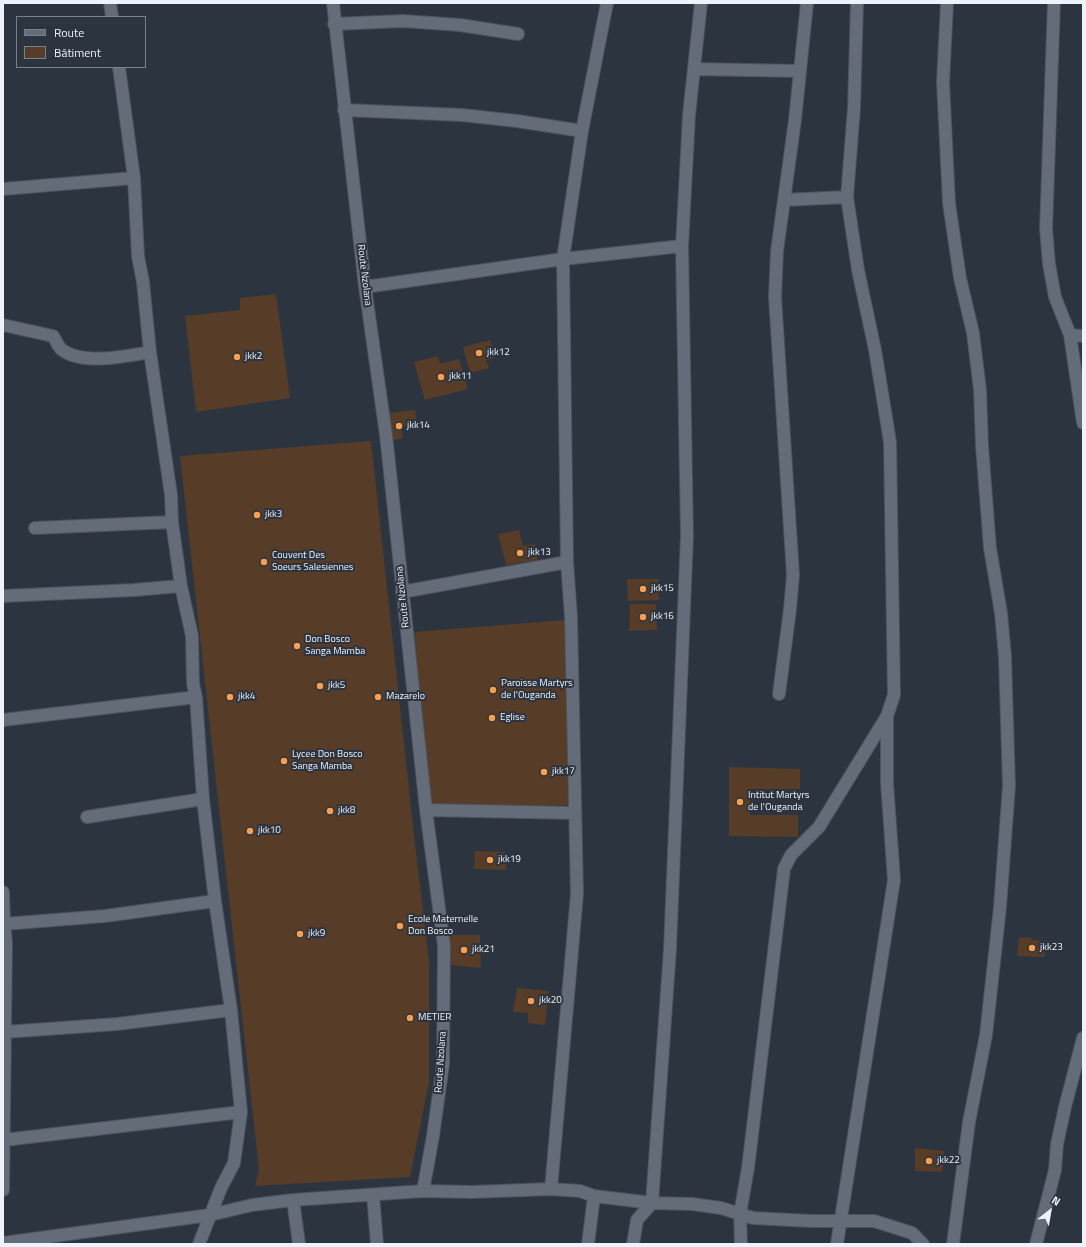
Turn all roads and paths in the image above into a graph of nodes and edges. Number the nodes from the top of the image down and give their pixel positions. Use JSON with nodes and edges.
{"nodes":[{"id":1,"x":110,"y":3,"type":"edge"},
{"id":2,"x":333,"y":3,"type":"edge"},
{"id":3,"x":607,"y":3,"type":"edge"},
{"id":4,"x":701,"y":3,"type":"edge"},
{"id":5,"x":806,"y":3,"type":"edge"},
{"id":6,"x":857,"y":3,"type":"edge"},
{"id":7,"x":947,"y":3,"type":"edge"},
{"id":8,"x":1054,"y":3,"type":"edge"},
{"id":9,"x":112,"y":16,"type":"edge"},
{"id":10,"x":334,"y":24,"type":"junction"},
{"id":11,"x":518,"y":34,"type":"dead end"},
{"id":12,"x":119,"y":68,"type":"edge"},
{"id":13,"x":694,"y":69,"type":"junction"},
{"id":14,"x":800,"y":71,"type":"junction"},
{"id":15,"x":344,"y":110,"type":"junction"},
{"id":16,"x":582,"y":130,"type":"junction"},
{"id":17,"x":134,"y":178,"type":"junction"},
{"id":18,"x":3,"y":189,"type":"edge"},
{"id":19,"x":847,"y":197,"type":"junction"},
{"id":20,"x":784,"y":200,"type":"junction"},
{"id":21,"x":682,"y":246,"type":"junction"},
{"id":22,"x":563,"y":259,"type":"junction"},
{"id":23,"x":365,"y":287,"type":"junction"},
{"id":24,"x":3,"y":325,"type":"edge"},
{"id":25,"x":1070,"y":335,"type":"junction"},
{"id":26,"x":1083,"y":336,"type":"edge"},
{"id":27,"x":150,"y":352,"type":"junction"},
{"id":28,"x":1083,"y":423,"type":"edge"},
{"id":29,"x":172,"y":522,"type":"junction"},
{"id":30,"x":35,"y":528,"type":"dead end"},
{"id":31,"x":567,"y":562,"type":"junction"},
{"id":32,"x":181,"y":586,"type":"junction"},
{"id":33,"x":402,"y":592,"type":"junction"},
{"id":34,"x":3,"y":596,"type":"edge"},
{"id":35,"x":779,"y":694,"type":"dead end"},
{"id":36,"x":196,"y":697,"type":"junction"},
{"id":37,"x":888,"y":716,"type":"junction"},
{"id":38,"x":3,"y":720,"type":"edge"},
{"id":39,"x":202,"y":799,"type":"junction"},
{"id":40,"x":426,"y":810,"type":"junction"},
{"id":41,"x":574,"y":813,"type":"junction"},
{"id":42,"x":87,"y":817,"type":"dead end"},
{"id":43,"x":3,"y":892,"type":"edge"},
{"id":44,"x":215,"y":901,"type":"junction"},
{"id":45,"x":4,"y":924,"type":"edge"},
{"id":46,"x":5,"y":942,"type":"edge"},
{"id":47,"x":232,"y":1010,"type":"junction"},
{"id":48,"x":6,"y":1032,"type":"junction"},
{"id":49,"x":1083,"y":1038,"type":"edge"},
{"id":50,"x":241,"y":1112,"type":"junction"},
{"id":51,"x":4,"y":1140,"type":"junction"},
{"id":52,"x":551,"y":1189,"type":"junction"},
{"id":53,"x":3,"y":1190,"type":"edge"},
{"id":54,"x":422,"y":1191,"type":"junction"},
{"id":55,"x":373,"y":1195,"type":"junction"},
{"id":56,"x":594,"y":1196,"type":"junction"},
{"id":57,"x":293,"y":1200,"type":"junction"},
{"id":58,"x":652,"y":1203,"type":"junction"},
{"id":59,"x":210,"y":1214,"type":"junction"},
{"id":60,"x":740,"y":1214,"type":"junction"},
{"id":61,"x":841,"y":1220,"type":"junction"},
{"id":62,"x":3,"y":1243,"type":"edge"},
{"id":63,"x":199,"y":1244,"type":"edge"},
{"id":64,"x":299,"y":1244,"type":"edge"},
{"id":65,"x":377,"y":1244,"type":"edge"},
{"id":66,"x":588,"y":1244,"type":"edge"},
{"id":67,"x":633,"y":1244,"type":"edge"},
{"id":68,"x":741,"y":1244,"type":"edge"},
{"id":69,"x":837,"y":1244,"type":"edge"},
{"id":70,"x":923,"y":1244,"type":"edge"},
{"id":71,"x":953,"y":1244,"type":"edge"},
{"id":72,"x":1036,"y":1244,"type":"edge"}],
"edges":[{"from":1,"to":9,"type":"street"},
{"from":2,"to":10,"type":"street","name":"Route Nzolana"},
{"from":3,"to":16,"type":"street"},
{"from":4,"to":13,"type":"street"},
{"from":5,"to":14,"type":"street"},
{"from":6,"to":19,"type":"street"},
{"from":7,"to":71,"type":"street"},
{"from":8,"to":25,"type":"street"},
{"from":10,"to":11,"type":"street"},
{"from":10,"to":15,"type":"street","name":"Route Nzolana"},
{"from":12,"to":17,"type":"street"},
{"from":13,"to":14,"type":"street"},
{"from":13,"to":21,"type":"street"},
{"from":14,"to":20,"type":"street"},
{"from":15,"to":16,"type":"street"},
{"from":15,"to":23,"type":"street","name":"Route Nzolana"},
{"from":16,"to":22,"type":"street"},
{"from":17,"to":18,"type":"street"},
{"from":17,"to":27,"type":"street"},
{"from":19,"to":20,"type":"street"},
{"from":19,"to":37,"type":"street"},
{"from":20,"to":35,"type":"street"},
{"from":21,"to":22,"type":"street"},
{"from":21,"to":58,"type":"street"},
{"from":22,"to":23,"type":"street"},
{"from":22,"to":31,"type":"street"},
{"from":23,"to":33,"type":"street","name":"Route Nzolana"},
{"from":24,"to":27,"type":"street"},
{"from":25,"to":26,"type":"street"},
{"from":25,"to":28,"type":"street"},
{"from":27,"to":29,"type":"street"},
{"from":29,"to":30,"type":"street"},
{"from":29,"to":32,"type":"street"},
{"from":31,"to":33,"type":"street"},
{"from":31,"to":41,"type":"street"},
{"from":32,"to":34,"type":"street"},
{"from":32,"to":36,"type":"street"},
{"from":33,"to":40,"type":"street","name":"Route Nzolana"},
{"from":36,"to":38,"type":"street"},
{"from":36,"to":39,"type":"street"},
{"from":37,"to":60,"type":"street"},
{"from":37,"to":61,"type":"street"},
{"from":39,"to":42,"type":"street"},
{"from":39,"to":44,"type":"street"},
{"from":40,"to":41,"type":"street"},
{"from":40,"to":54,"type":"street","name":"Route Nzolana"},
{"from":41,"to":52,"type":"street"},
{"from":43,"to":45,"type":"street"},
{"from":44,"to":45,"type":"street"},
{"from":44,"to":47,"type":"street"},
{"from":45,"to":46,"type":"street"},
{"from":46,"to":48,"type":"street"},
{"from":47,"to":48,"type":"street"},
{"from":47,"to":50,"type":"street"},
{"from":48,"to":51,"type":"street"},
{"from":49,"to":72,"type":"street"},
{"from":50,"to":51,"type":"street"},
{"from":50,"to":59,"type":"street"},
{"from":51,"to":53,"type":"street"},
{"from":52,"to":54,"type":"street"},
{"from":52,"to":56,"type":"street"},
{"from":54,"to":55,"type":"street"},
{"from":55,"to":57,"type":"street"},
{"from":55,"to":65,"type":"street"},
{"from":56,"to":58,"type":"street"},
{"from":56,"to":66,"type":"street"},
{"from":57,"to":59,"type":"street"},
{"from":57,"to":64,"type":"street"},
{"from":58,"to":60,"type":"street"},
{"from":58,"to":67,"type":"street"},
{"from":59,"to":62,"type":"street"},
{"from":59,"to":63,"type":"street"},
{"from":60,"to":61,"type":"street"},
{"from":60,"to":68,"type":"street"},
{"from":61,"to":69,"type":"street"},
{"from":61,"to":70,"type":"street"}]}
